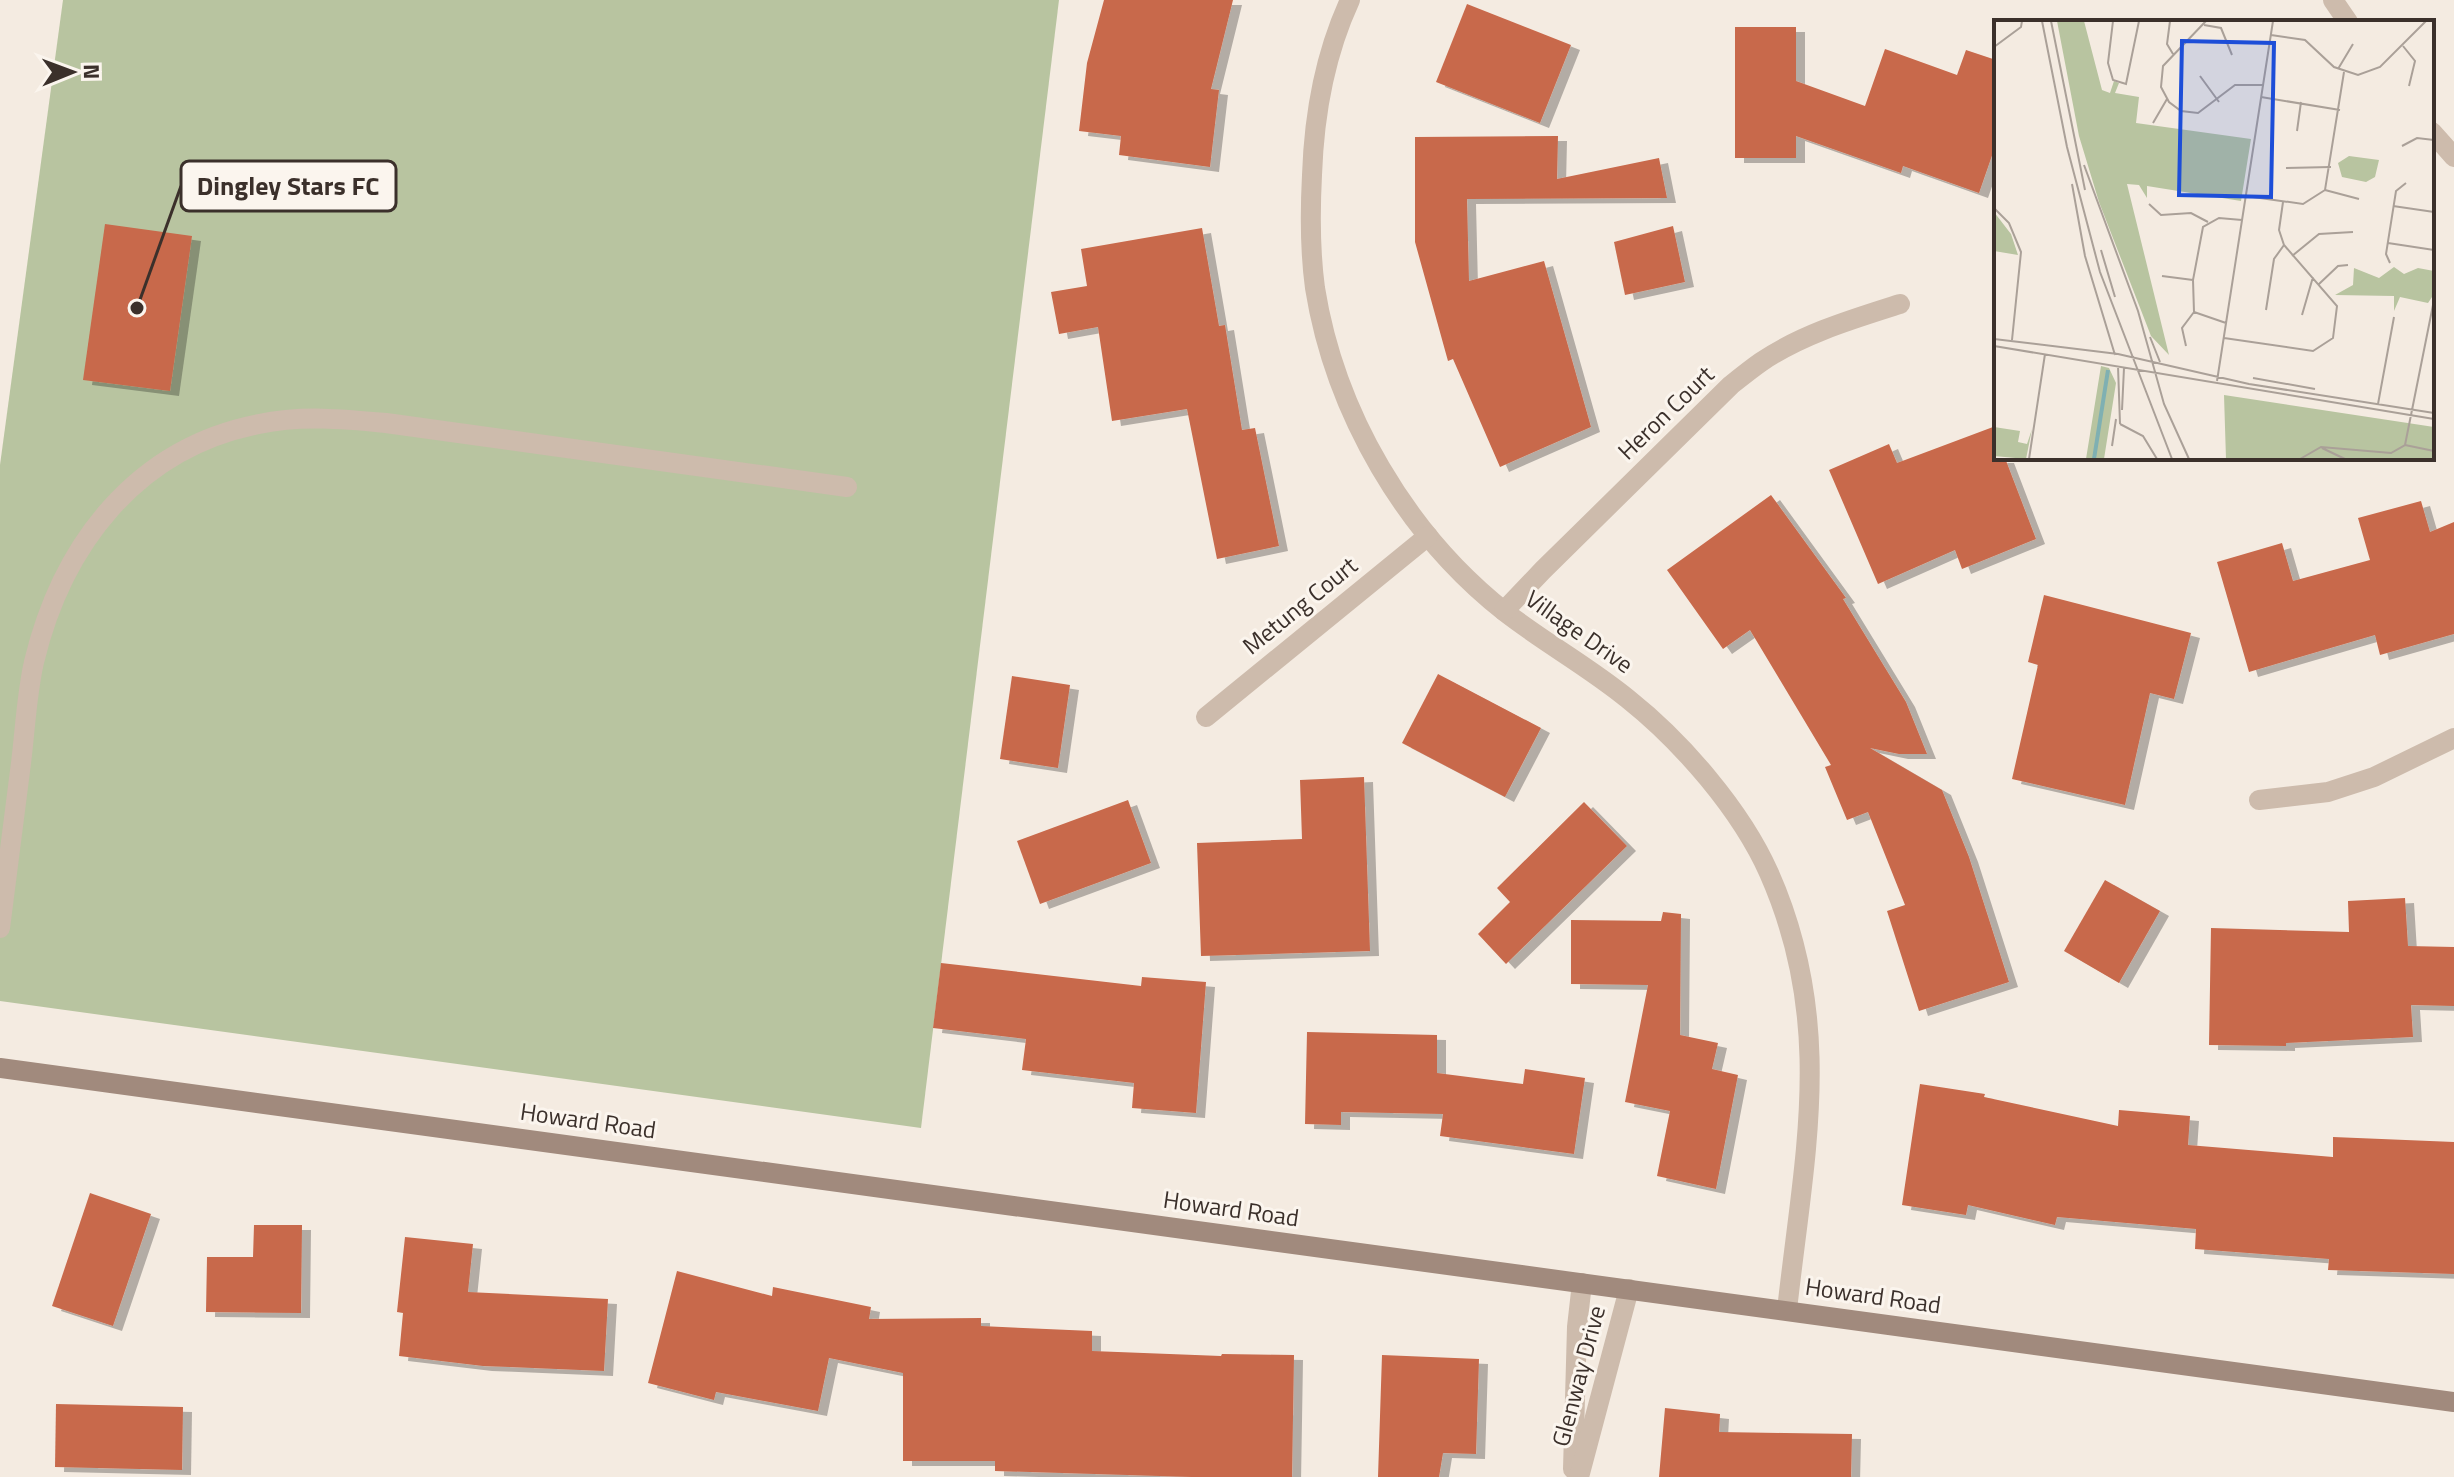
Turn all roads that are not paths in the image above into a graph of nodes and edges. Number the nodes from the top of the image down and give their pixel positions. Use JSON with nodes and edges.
{"nodes":[{"id":1,"x":1350,"y":0,"type":"edge"},
{"id":2,"x":2333,"y":0,"type":"edge"},
{"id":3,"x":2347,"y":20,"type":"edge"},
{"id":4,"x":2434,"y":134,"type":"edge"},
{"id":5,"x":2454,"y":157,"type":"edge"},
{"id":6,"x":1900,"y":304,"type":"dead end"},
{"id":7,"x":847,"y":487,"type":"dead end"},
{"id":8,"x":1428,"y":536,"type":"junction"},
{"id":9,"x":1504,"y":611,"type":"junction"},
{"id":10,"x":1206,"y":717,"type":"dead end"},
{"id":11,"x":2454,"y":738,"type":"edge"},
{"id":12,"x":2259,"y":800,"type":"dead end"},
{"id":13,"x":0,"y":928,"type":"edge"},
{"id":14,"x":0,"y":1068,"type":"edge"},
{"id":15,"x":1582,"y":1283,"type":"junction"},
{"id":16,"x":1629,"y":1289,"type":"junction"},
{"id":17,"x":1787,"y":1310,"type":"junction"},
{"id":18,"x":2454,"y":1402,"type":"edge"},
{"id":19,"x":1576,"y":1477,"type":"edge"}],
"edges":[{"from":1,"to":8,"type":"street","name":"Village Drive"},
{"from":2,"to":3,"type":"street"},
{"from":4,"to":5,"type":"street"},
{"from":6,"to":9,"type":"street","name":"Heron Court"},
{"from":7,"to":13,"type":"street"},
{"from":8,"to":9,"type":"street","name":"Village Drive"},
{"from":8,"to":10,"type":"street","name":"Metung Court"},
{"from":9,"to":17,"type":"street","name":"Village Drive"},
{"from":11,"to":12,"type":"street"},
{"from":14,"to":15,"type":"main road","name":"Howard Road"},
{"from":15,"to":16,"type":"main road","name":"Howard Road"},
{"from":15,"to":19,"type":"street","name":"Glenway Drive"},
{"from":16,"to":17,"type":"main road","name":"Howard Road"},
{"from":16,"to":19,"type":"street","name":"Glenway Drive"},
{"from":17,"to":18,"type":"main road","name":"Howard Road"}]}
